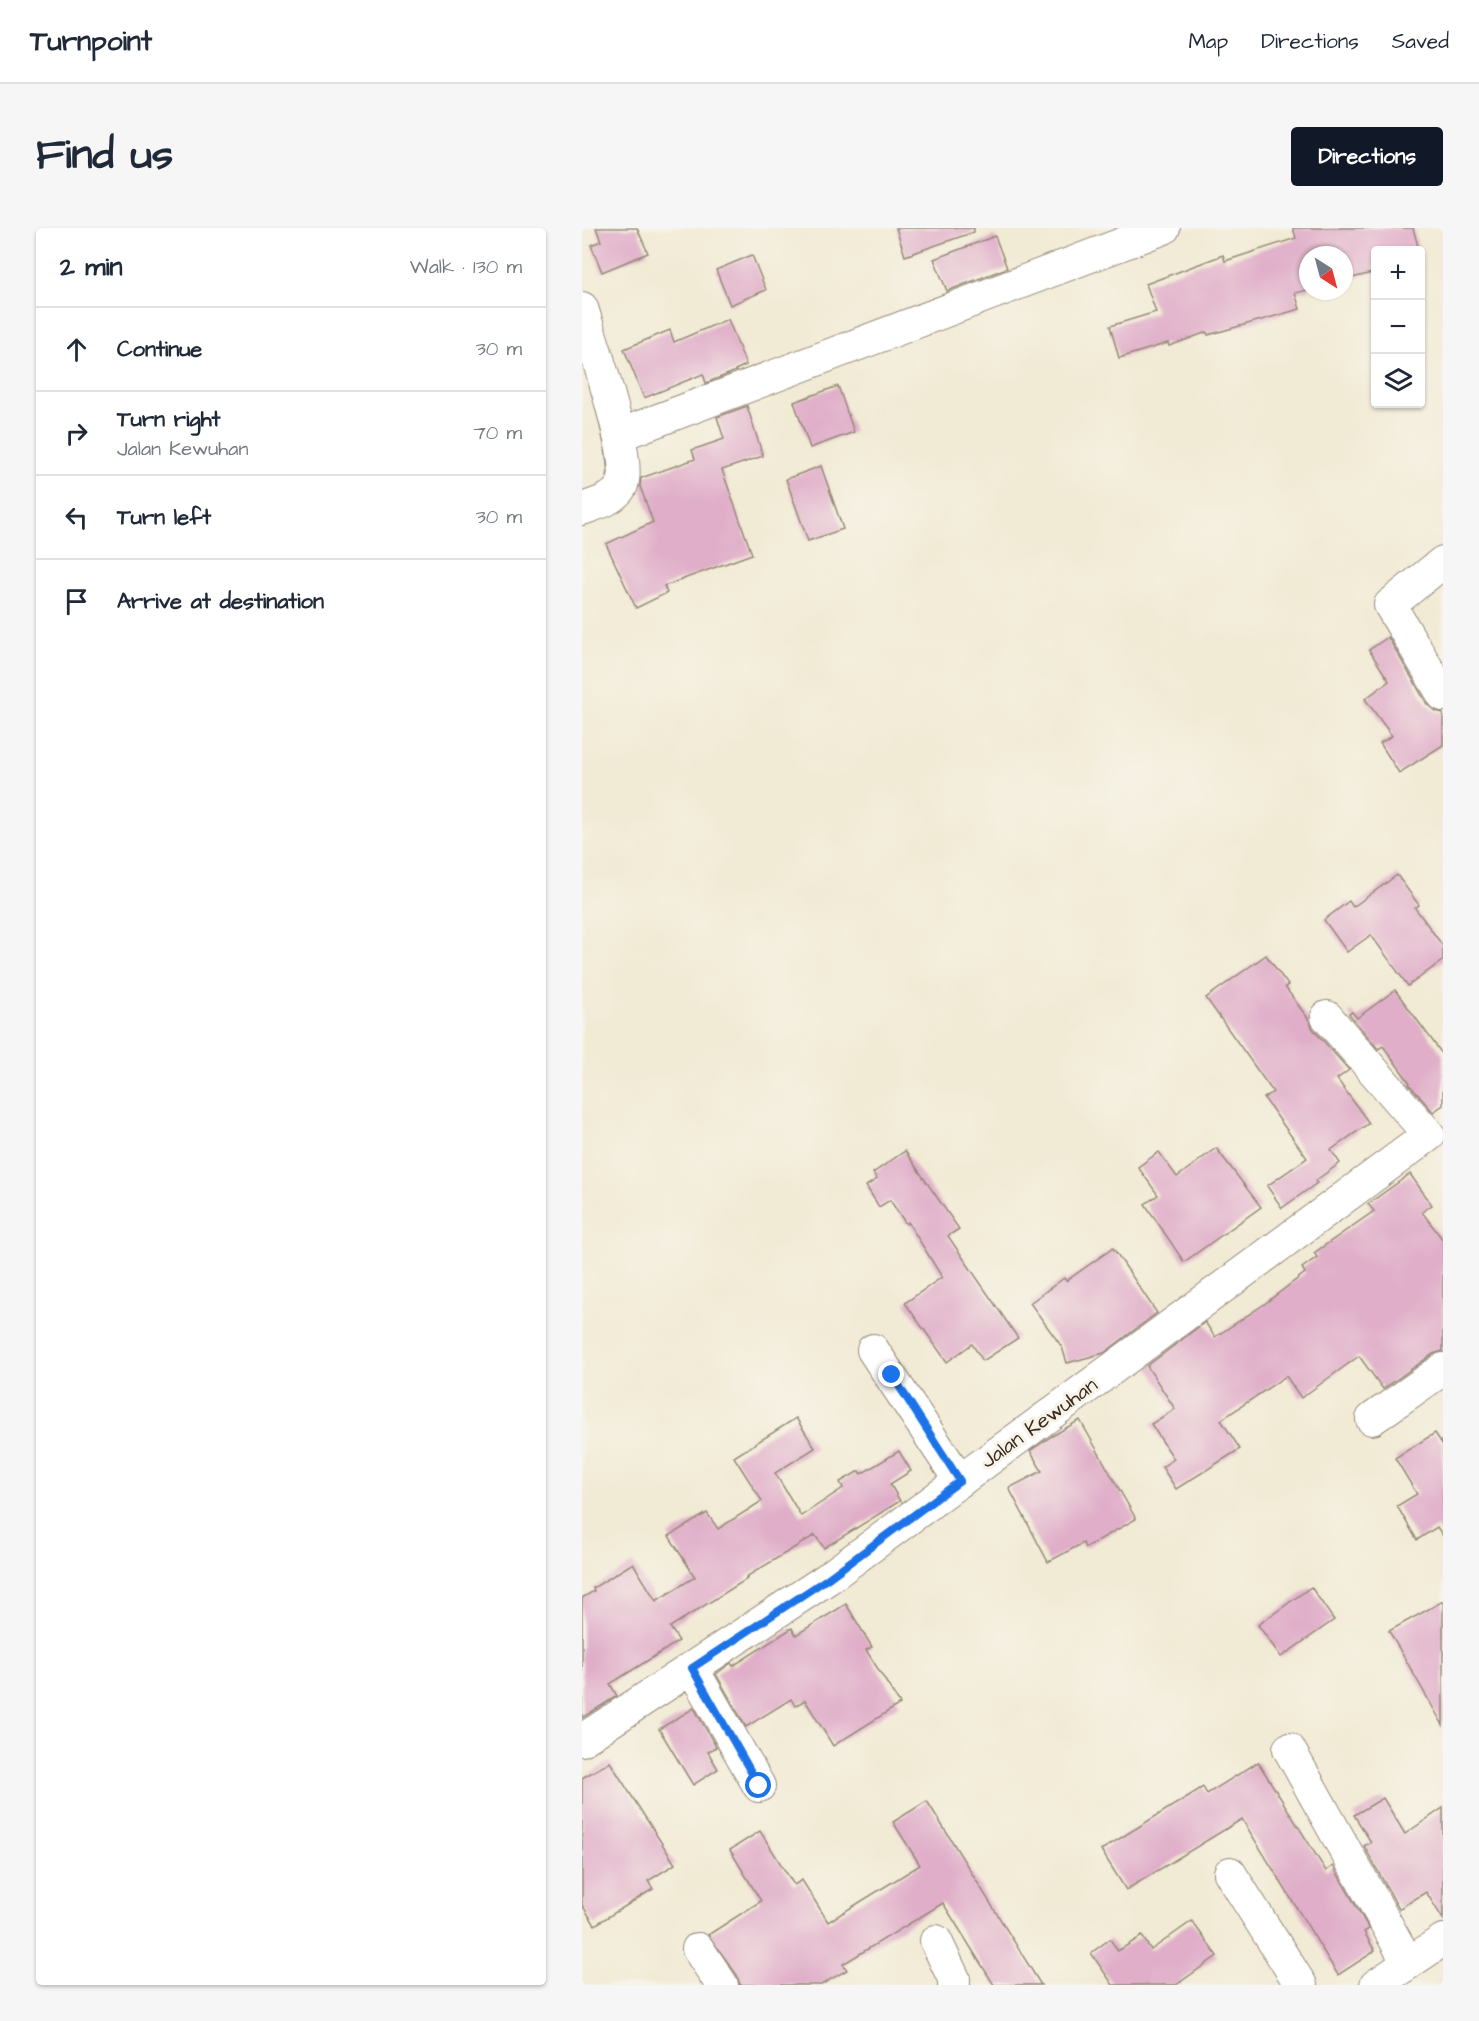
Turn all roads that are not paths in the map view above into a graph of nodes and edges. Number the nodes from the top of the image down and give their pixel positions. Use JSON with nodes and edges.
{"nodes":[{"id":1,"x":1164,"y":228,"type":"edge"},
{"id":2,"x":582,"y":308,"type":"edge"},
{"id":3,"x":619,"y":435,"type":"junction"},
{"id":4,"x":582,"y":509,"type":"edge"},
{"id":5,"x":1443,"y":562,"type":"edge"},
{"id":6,"x":1443,"y":695,"type":"edge"},
{"id":7,"x":1327,"y":1017,"type":"dead end"},
{"id":8,"x":1438,"y":1137,"type":"edge"},
{"id":9,"x":873,"y":1350,"type":"dead end"},
{"id":10,"x":1443,"y":1369,"type":"edge"},
{"id":11,"x":1372,"y":1419,"type":"dead end"},
{"id":12,"x":960,"y":1481,"type":"junction"},
{"id":13,"x":692,"y":1668,"type":"junction"},
{"id":14,"x":582,"y":1740,"type":"edge"},
{"id":15,"x":1289,"y":1749,"type":"dead end"},
{"id":16,"x":759,"y":1786,"type":"dead end"},
{"id":17,"x":1230,"y":1873,"type":"dead end"},
{"id":18,"x":936,"y":1941,"type":"dead end"},
{"id":19,"x":1440,"y":1947,"type":"edge"},
{"id":20,"x":698,"y":1949,"type":"dead end"},
{"id":21,"x":1408,"y":1963,"type":"junction"},
{"id":22,"x":722,"y":1985,"type":"edge"},
{"id":23,"x":954,"y":1985,"type":"edge"},
{"id":24,"x":1301,"y":1985,"type":"edge"},
{"id":25,"x":1376,"y":1985,"type":"edge"}],
"edges":[{"from":1,"to":3,"type":"street"},
{"from":2,"to":3,"type":"street"},
{"from":3,"to":4,"type":"street"},
{"from":5,"to":6,"type":"street"},
{"from":7,"to":8,"type":"street"},
{"from":8,"to":12,"type":"street","name":"Jalan Kewuhan"},
{"from":9,"to":12,"type":"street"},
{"from":10,"to":11,"type":"street"},
{"from":12,"to":13,"type":"street","name":"Jalan Kewuhan"},
{"from":13,"to":14,"type":"street","name":"Jalan Kewuhan"},
{"from":13,"to":16,"type":"street"},
{"from":15,"to":21,"type":"street"},
{"from":17,"to":24,"type":"street"},
{"from":18,"to":23,"type":"street"},
{"from":19,"to":21,"type":"street"},
{"from":20,"to":22,"type":"street"},
{"from":21,"to":25,"type":"street"}]}
